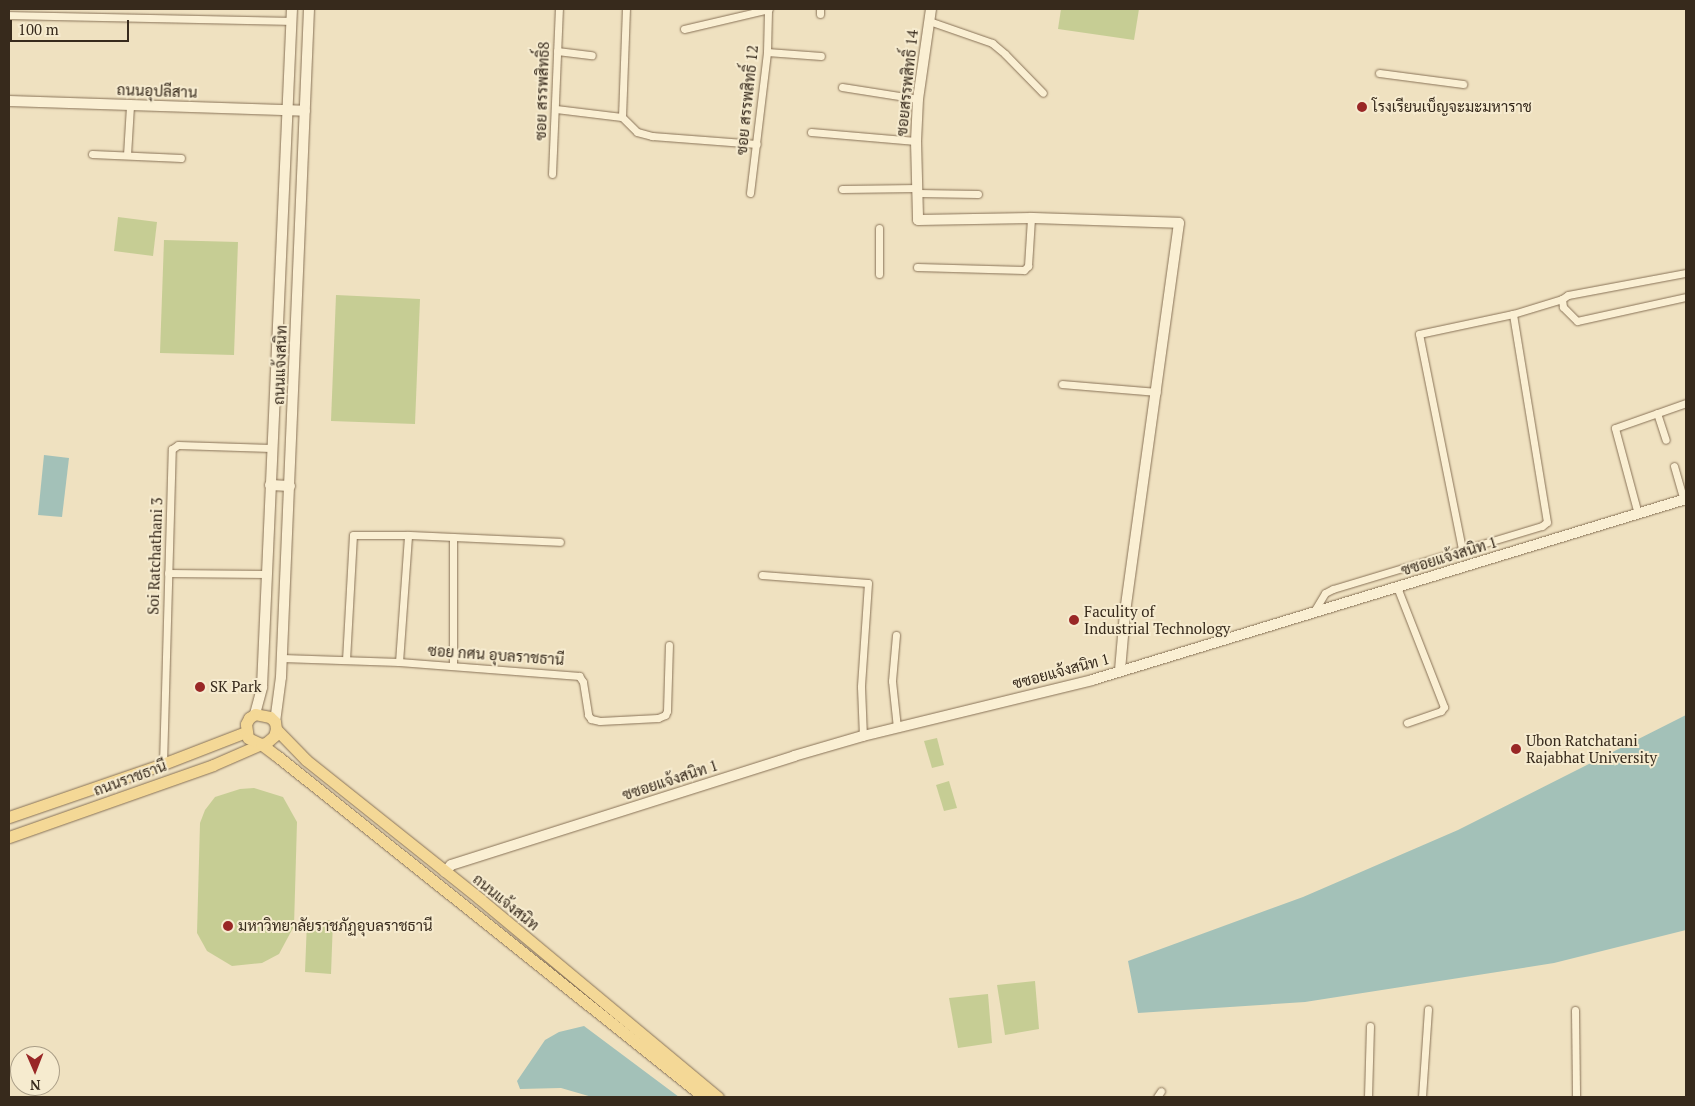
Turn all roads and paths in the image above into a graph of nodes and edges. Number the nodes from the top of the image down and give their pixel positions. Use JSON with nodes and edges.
{"nodes":[{"id":1,"x":292,"y":9,"type":"edge"},
{"id":2,"x":309,"y":9,"type":"edge"},
{"id":3,"x":559,"y":9,"type":"edge"},
{"id":4,"x":626,"y":9,"type":"edge"},
{"id":5,"x":769,"y":9,"type":"edge"},
{"id":6,"x":931,"y":9,"type":"edge"},
{"id":7,"x":9,"y":15,"type":"edge"},
{"id":8,"x":291,"y":21,"type":"junction"},
{"id":9,"x":929,"y":21,"type":"junction"},
{"id":10,"x":684,"y":29,"type":"dead end"},
{"id":11,"x":557,"y":51,"type":"junction"},
{"id":12,"x":767,"y":52,"type":"junction"},
{"id":13,"x":592,"y":55,"type":"dead end"},
{"id":14,"x":821,"y":56,"type":"dead end"},
{"id":15,"x":1379,"y":73,"type":"dead end"},
{"id":16,"x":1463,"y":84,"type":"dead end"},
{"id":17,"x":842,"y":87,"type":"dead end"},
{"id":18,"x":1043,"y":93,"type":"dead end"},
{"id":19,"x":918,"y":99,"type":"junction"},
{"id":20,"x":9,"y":101,"type":"edge"},
{"id":21,"x":130,"y":106,"type":"junction"},
{"id":22,"x":556,"y":109,"type":"junction"},
{"id":23,"x":287,"y":111,"type":"junction"},
{"id":24,"x":305,"y":111,"type":"junction"},
{"id":25,"x":622,"y":118,"type":"junction"},
{"id":26,"x":811,"y":132,"type":"dead end"},
{"id":27,"x":916,"y":141,"type":"junction"},
{"id":28,"x":757,"y":144,"type":"junction"},
{"id":29,"x":92,"y":154,"type":"dead end"},
{"id":30,"x":127,"y":155,"type":"junction"},
{"id":31,"x":181,"y":158,"type":"dead end"},
{"id":32,"x":552,"y":174,"type":"dead end"},
{"id":33,"x":842,"y":189,"type":"dead end"},
{"id":34,"x":918,"y":191,"type":"junction"},
{"id":35,"x":750,"y":193,"type":"dead end"},
{"id":36,"x":978,"y":194,"type":"dead end"},
{"id":37,"x":1031,"y":218,"type":"junction"},
{"id":38,"x":879,"y":228,"type":"dead end"},
{"id":39,"x":917,"y":268,"type":"dead end"},
{"id":40,"x":1686,"y":273,"type":"edge"},
{"id":41,"x":879,"y":274,"type":"dead end"},
{"id":42,"x":1686,"y":297,"type":"edge"},
{"id":43,"x":1562,"y":299,"type":"junction"},
{"id":44,"x":1513,"y":314,"type":"junction"},
{"id":45,"x":1062,"y":384,"type":"dead end"},
{"id":46,"x":1157,"y":392,"type":"junction"},
{"id":47,"x":1686,"y":403,"type":"edge"},
{"id":48,"x":1657,"y":413,"type":"junction"},
{"id":49,"x":1666,"y":440,"type":"dead end"},
{"id":50,"x":271,"y":448,"type":"junction"},
{"id":51,"x":1674,"y":466,"type":"dead end"},
{"id":52,"x":270,"y":485,"type":"junction"},
{"id":53,"x":290,"y":486,"type":"junction"},
{"id":54,"x":1685,"y":500,"type":"edge"},
{"id":55,"x":1638,"y":514,"type":"junction"},
{"id":56,"x":408,"y":535,"type":"junction"},
{"id":57,"x":453,"y":537,"type":"junction"},
{"id":58,"x":560,"y":542,"type":"dead end"},
{"id":59,"x":1462,"y":550,"type":"junction"},
{"id":60,"x":168,"y":573,"type":"junction"},
{"id":61,"x":266,"y":574,"type":"junction"},
{"id":62,"x":762,"y":576,"type":"dead end"},
{"id":63,"x":1397,"y":587,"type":"junction"},
{"id":64,"x":1313,"y":613,"type":"junction"},
{"id":65,"x":896,"y":635,"type":"dead end"},
{"id":66,"x":669,"y":646,"type":"dead end"},
{"id":67,"x":282,"y":658,"type":"junction"},
{"id":68,"x":346,"y":660,"type":"junction"},
{"id":69,"x":399,"y":662,"type":"junction"},
{"id":70,"x":453,"y":666,"type":"junction"},
{"id":71,"x":1120,"y":670,"type":"junction"},
{"id":72,"x":255,"y":714,"type":"junction"},
{"id":73,"x":1407,"y":723,"type":"dead end"},
{"id":74,"x":276,"y":725,"type":"junction"},
{"id":75,"x":896,"y":728,"type":"junction"},
{"id":76,"x":246,"y":732,"type":"junction"},
{"id":77,"x":863,"y":736,"type":"junction"},
{"id":78,"x":261,"y":744,"type":"junction"},
{"id":79,"x":163,"y":764,"type":"junction"},
{"id":80,"x":166,"y":781,"type":"junction"},
{"id":81,"x":9,"y":817,"type":"edge"},
{"id":82,"x":9,"y":837,"type":"edge"},
{"id":83,"x":445,"y":872,"type":"junction"},
{"id":84,"x":1428,"y":1009,"type":"dead end"},
{"id":85,"x":1575,"y":1010,"type":"dead end"},
{"id":86,"x":1370,"y":1026,"type":"dead end"},
{"id":87,"x":704,"y":1097,"type":"edge"},
{"id":88,"x":718,"y":1097,"type":"edge"},
{"id":89,"x":1368,"y":1097,"type":"edge"},
{"id":90,"x":1422,"y":1097,"type":"edge"},
{"id":91,"x":1576,"y":1097,"type":"edge"}],
"edges":[{"from":1,"to":8,"type":"street","name":"ถนนแจ้งสนิท"},
{"from":2,"to":24,"type":"street","name":"ถนนแจ้งสนิท"},
{"from":3,"to":11,"type":"street","name":"ซอย สรรพสิทธิ์8"},
{"from":4,"to":25,"type":"street"},
{"from":5,"to":10,"type":"street","name":"ซอย สรรพสิทธิ์ 12"},
{"from":5,"to":12,"type":"street","name":"ซอย สรรพสิทธิ์ 12"},
{"from":6,"to":9,"type":"street","name":"ซอยสรรพสิทธิ์ 14"},
{"from":7,"to":8,"type":"street"},
{"from":8,"to":23,"type":"street","name":"ถนนแจ้งสนิท"},
{"from":9,"to":18,"type":"street"},
{"from":9,"to":19,"type":"street","name":"ซอยสรรพสิทธิ์ 14"},
{"from":11,"to":13,"type":"street"},
{"from":11,"to":22,"type":"street","name":"ซอย สรรพสิทธิ์8"},
{"from":12,"to":14,"type":"street"},
{"from":12,"to":28,"type":"street","name":"ซอย สรรพสิทธิ์ 12"},
{"from":15,"to":16,"type":"street"},
{"from":17,"to":19,"type":"street"},
{"from":19,"to":27,"type":"street","name":"ซอยสรรพสิทธิ์ 14"},
{"from":20,"to":21,"type":"street","name":"ถนนอุปลีสาน"},
{"from":21,"to":23,"type":"street","name":"ถนนอุปลีสาน"},
{"from":21,"to":30,"type":"street"},
{"from":22,"to":25,"type":"street"},
{"from":22,"to":32,"type":"street","name":"ซอย สรรพสิทธิ์8"},
{"from":23,"to":24,"type":"street","name":"ถนนอุปลีสาน"},
{"from":23,"to":50,"type":"street","name":"ถนนแจ้งสนิท"},
{"from":24,"to":53,"type":"street","name":"ถนนแจ้งสนิท"},
{"from":25,"to":28,"type":"street"},
{"from":26,"to":27,"type":"street"},
{"from":27,"to":34,"type":"street","name":"ซอยสรรพสิทธิ์ 14"},
{"from":28,"to":35,"type":"street","name":"ซอย สรรพสิทธิ์ 12"},
{"from":29,"to":30,"type":"street"},
{"from":30,"to":31,"type":"street"},
{"from":33,"to":34,"type":"street"},
{"from":34,"to":36,"type":"street"},
{"from":34,"to":37,"type":"street","name":"ซอยสรรพสิทธิ์ 14"},
{"from":37,"to":39,"type":"street"},
{"from":37,"to":46,"type":"street"},
{"from":38,"to":41,"type":"street"},
{"from":40,"to":43,"type":"street"},
{"from":42,"to":43,"type":"street"},
{"from":43,"to":44,"type":"street"},
{"from":44,"to":59,"type":"street"},
{"from":44,"to":59,"type":"street"},
{"from":45,"to":46,"type":"street"},
{"from":46,"to":71,"type":"street"},
{"from":47,"to":48,"type":"street"},
{"from":48,"to":49,"type":"street"},
{"from":48,"to":55,"type":"street"},
{"from":50,"to":52,"type":"street","name":"ถนนแจ้งสนิท"},
{"from":50,"to":60,"type":"street","name":"Soi Ratchathani 3"},
{"from":51,"to":54,"type":"street"},
{"from":52,"to":53,"type":"street"},
{"from":52,"to":61,"type":"street","name":"ถนนแจ้งสนิท"},
{"from":53,"to":67,"type":"street","name":"ถนนแจ้งสนิท"},
{"from":54,"to":55,"type":"street","name":"ซซอยแจ้งสนิท 1"},
{"from":55,"to":63,"type":"street","name":"ซซอยแจ้งสนิท 1"},
{"from":56,"to":57,"type":"street"},
{"from":56,"to":68,"type":"street"},
{"from":56,"to":69,"type":"street"},
{"from":57,"to":58,"type":"street"},
{"from":57,"to":70,"type":"street"},
{"from":59,"to":64,"type":"street"},
{"from":60,"to":61,"type":"street"},
{"from":60,"to":79,"type":"street","name":"Soi Ratchathani 3"},
{"from":61,"to":72,"type":"street","name":"ถนนแจ้งสนิท"},
{"from":62,"to":77,"type":"street"},
{"from":63,"to":64,"type":"street","name":"ซซอยแจ้งสนิท 1"},
{"from":63,"to":73,"type":"street"},
{"from":64,"to":71,"type":"street","name":"ซซอยแจ้งสนิท 1"},
{"from":65,"to":75,"type":"street"},
{"from":66,"to":70,"type":"street","name":"ซอย กศน อุบลราชธานี"},
{"from":67,"to":68,"type":"street","name":"ซอย กศน อุบลราชธานี"},
{"from":67,"to":74,"type":"street","name":"ถนนแจ้งสนิท"},
{"from":68,"to":69,"type":"street","name":"ซอย กศน อุบลราชธานี"},
{"from":69,"to":70,"type":"street","name":"ซอย กศน อุบลราชธานี"},
{"from":71,"to":75,"type":"street","name":"ซซอยแจ้งสนิท 1"},
{"from":72,"to":74,"type":"main road"},
{"from":72,"to":76,"type":"main road"},
{"from":74,"to":78,"type":"main road"},
{"from":74,"to":83,"type":"main road","name":"ถนนแจ้งสนิท"},
{"from":75,"to":77,"type":"street","name":"ซซอยแจ้งสนิท 1"},
{"from":76,"to":78,"type":"main road"},
{"from":76,"to":79,"type":"main road","name":"ถนนราชธานี"},
{"from":77,"to":83,"type":"street","name":"ซซอยแจ้งสนิท 1"},
{"from":78,"to":80,"type":"main road","name":"ถนนราชธานี"},
{"from":78,"to":87,"type":"main road","name":"ถนนแจ้งสนิท"},
{"from":79,"to":80,"type":"main road"},
{"from":79,"to":81,"type":"main road","name":"ถนนราชธานี"},
{"from":80,"to":82,"type":"main road","name":"ถนนราชธานี"},
{"from":83,"to":88,"type":"main road","name":"ถนนแจ้งสนิท"},
{"from":84,"to":90,"type":"street"},
{"from":85,"to":91,"type":"street"},
{"from":86,"to":89,"type":"street"}]}
